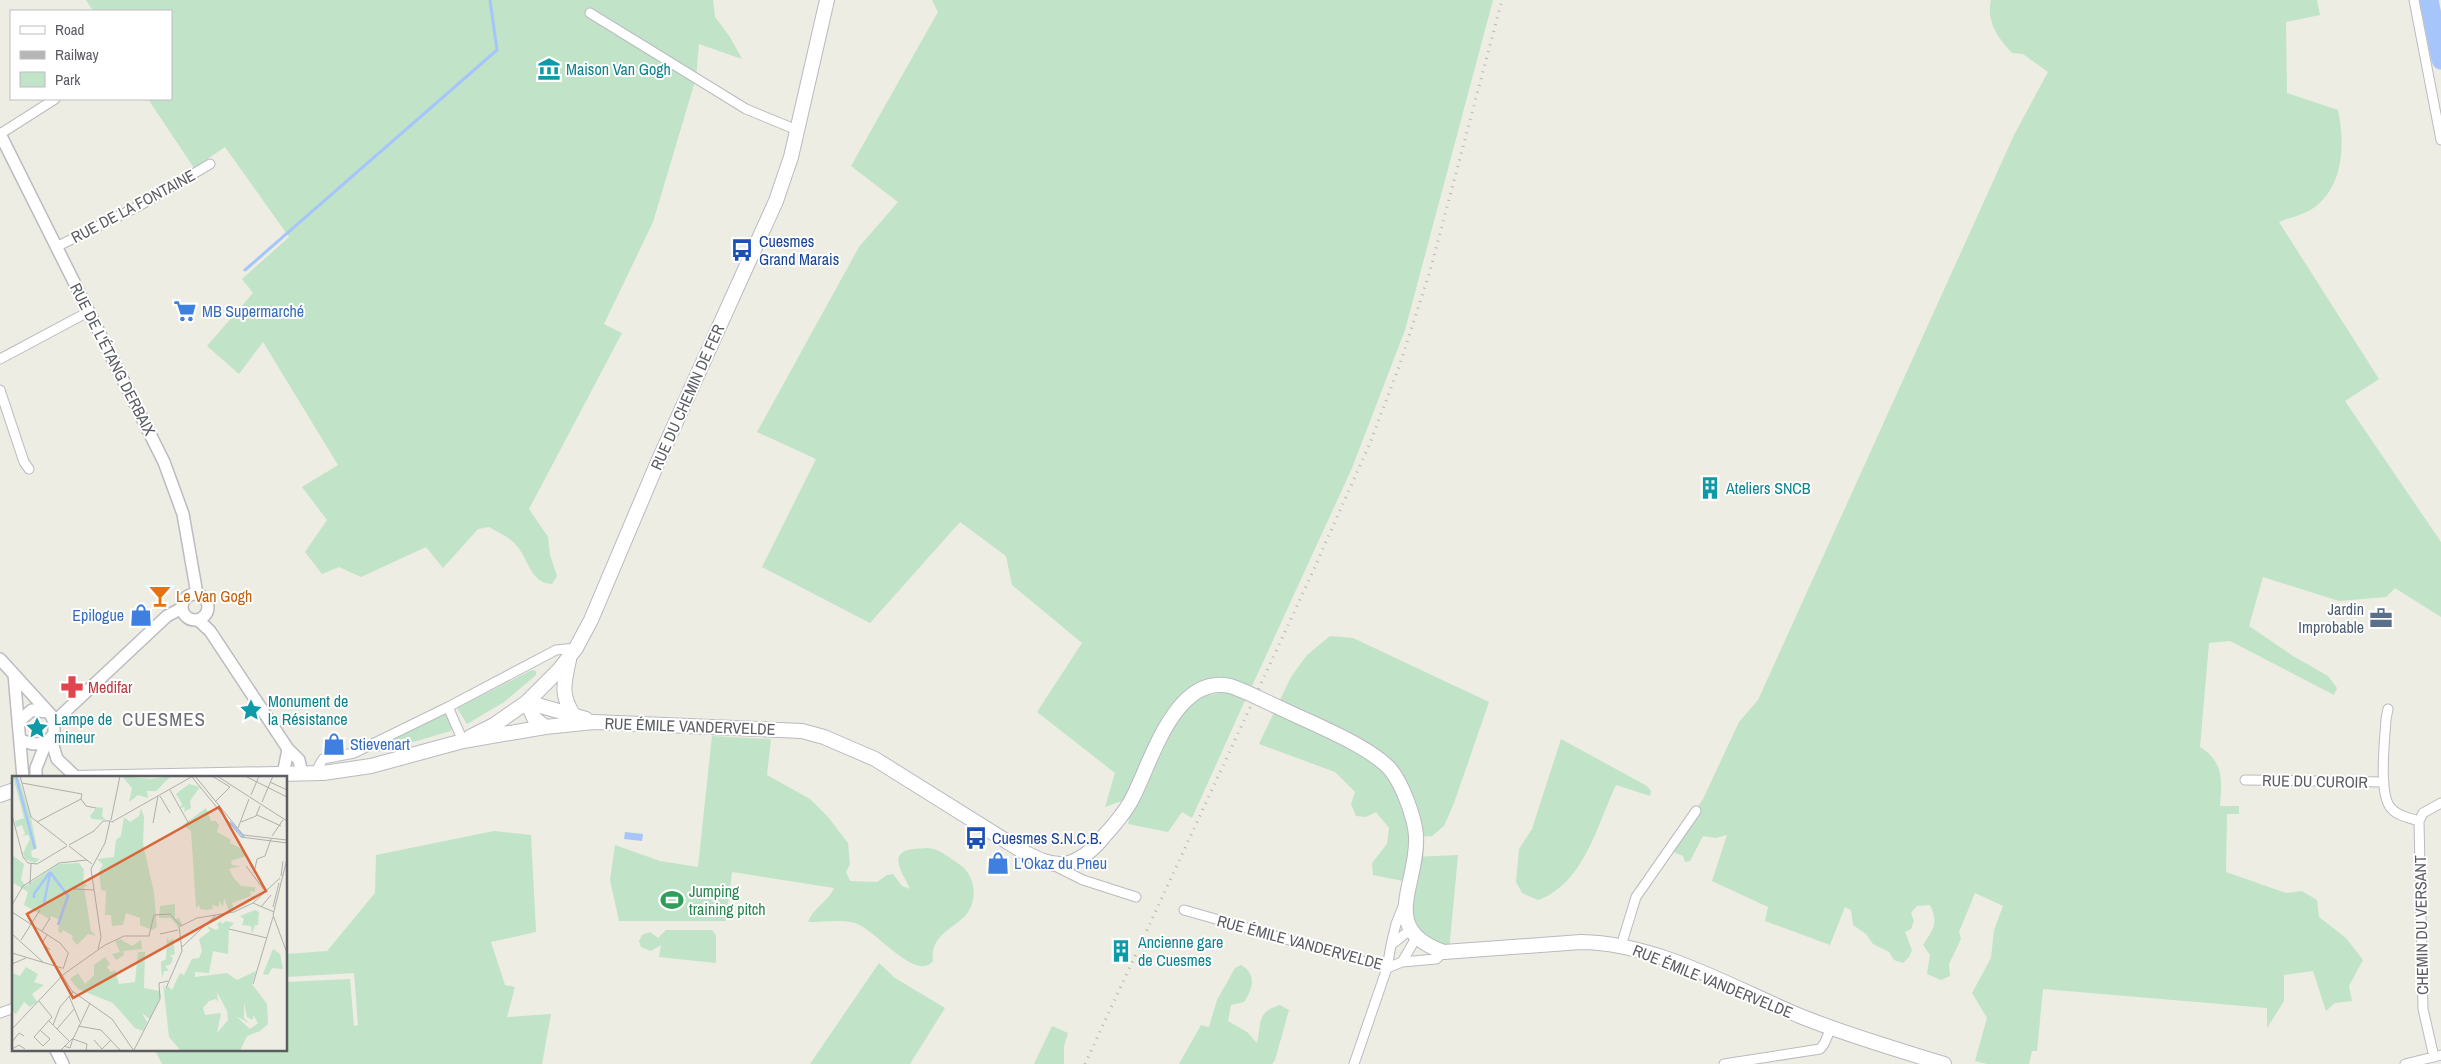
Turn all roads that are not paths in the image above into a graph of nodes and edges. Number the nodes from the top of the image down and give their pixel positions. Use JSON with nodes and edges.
{"nodes":[{"id":1,"x":827,"y":0,"type":"edge"},
{"id":2,"x":2414,"y":0,"type":"edge"},
{"id":3,"x":590,"y":13,"type":"dead end"},
{"id":4,"x":53,"y":100,"type":"edge"},
{"id":5,"x":797,"y":130,"type":"junction"},
{"id":6,"x":0,"y":134,"type":"edge"},
{"id":7,"x":2441,"y":140,"type":"edge"},
{"id":8,"x":210,"y":164,"type":"dead end"},
{"id":9,"x":56,"y":247,"type":"junction"},
{"id":10,"x":88,"y":312,"type":"junction"},
{"id":11,"x":0,"y":358,"type":"edge"},
{"id":12,"x":0,"y":390,"type":"edge"},
{"id":13,"x":29,"y":469,"type":"dead end"},
{"id":14,"x":197,"y":594,"type":"junction"},
{"id":15,"x":182,"y":608,"type":"junction"},
{"id":16,"x":202,"y":617,"type":"junction"},
{"id":17,"x":573,"y":652,"type":"junction"},
{"id":18,"x":0,"y":659,"type":"edge"},
{"id":19,"x":14,"y":674,"type":"junction"},
{"id":20,"x":527,"y":702,"type":"junction"},
{"id":21,"x":448,"y":707,"type":"junction"},
{"id":22,"x":2388,"y":710,"type":"dead end"},
{"id":23,"x":47,"y":712,"type":"junction"},
{"id":24,"x":574,"y":716,"type":"junction"},
{"id":25,"x":18,"y":722,"type":"junction"},
{"id":26,"x":54,"y":722,"type":"junction"},
{"id":27,"x":594,"y":722,"type":"junction"},
{"id":28,"x":545,"y":727,"type":"junction"},
{"id":29,"x":20,"y":740,"type":"junction"},
{"id":30,"x":48,"y":741,"type":"junction"},
{"id":31,"x":463,"y":741,"type":"junction"},
{"id":32,"x":288,"y":749,"type":"junction"},
{"id":33,"x":308,"y":774,"type":"junction"},
{"id":34,"x":283,"y":775,"type":"junction"},
{"id":35,"x":23,"y":776,"type":"edge"},
{"id":36,"x":36,"y":776,"type":"edge"},
{"id":37,"x":72,"y":776,"type":"edge"},
{"id":38,"x":213,"y":776,"type":"edge"},
{"id":39,"x":2245,"y":780,"type":"dead end"},
{"id":40,"x":2384,"y":782,"type":"junction"},
{"id":41,"x":12,"y":791,"type":"edge"},
{"id":42,"x":0,"y":795,"type":"edge"},
{"id":43,"x":2441,"y":803,"type":"edge"},
{"id":44,"x":1696,"y":811,"type":"dead end"},
{"id":45,"x":2419,"y":821,"type":"junction"},
{"id":46,"x":1048,"y":862,"type":"junction"},
{"id":47,"x":1136,"y":897,"type":"dead end"},
{"id":48,"x":1405,"y":902,"type":"junction"},
{"id":49,"x":1184,"y":910,"type":"dead end"},
{"id":50,"x":1413,"y":934,"type":"junction"},
{"id":51,"x":1391,"y":945,"type":"junction"},
{"id":52,"x":1621,"y":946,"type":"junction"},
{"id":53,"x":1444,"y":952,"type":"junction"},
{"id":54,"x":1402,"y":962,"type":"junction"},
{"id":55,"x":1387,"y":968,"type":"junction"},
{"id":56,"x":12,"y":1009,"type":"edge"},
{"id":57,"x":0,"y":1013,"type":"edge"},
{"id":58,"x":1831,"y":1028,"type":"junction"},
{"id":59,"x":57,"y":1052,"type":"edge"},
{"id":60,"x":2438,"y":1056,"type":"edge"},
{"id":61,"x":63,"y":1064,"type":"edge"},
{"id":62,"x":1354,"y":1064,"type":"edge"},
{"id":63,"x":1724,"y":1064,"type":"edge"},
{"id":64,"x":1944,"y":1064,"type":"edge"},
{"id":65,"x":2405,"y":1064,"type":"edge"}],
"edges":[{"from":1,"to":5,"type":"main road","name":"RUE DU CHEMIN DE FER"},
{"from":2,"to":7,"type":"street"},
{"from":3,"to":5,"type":"street"},
{"from":4,"to":6,"type":"street"},
{"from":5,"to":17,"type":"main road","name":"RUE DU CHEMIN DE FER"},
{"from":6,"to":9,"type":"street","name":"RUE DE L'ÉTANG DERBAIX"},
{"from":8,"to":9,"type":"street","name":"RUE DE LA FONTAINE"},
{"from":9,"to":10,"type":"street","name":"RUE DE L'ÉTANG DERBAIX"},
{"from":10,"to":11,"type":"street"},
{"from":10,"to":14,"type":"street","name":"RUE DE L'ÉTANG DERBAIX"},
{"from":12,"to":13,"type":"street"},
{"from":14,"to":15,"type":"street"},
{"from":14,"to":16,"type":"street"},
{"from":15,"to":16,"type":"street"},
{"from":15,"to":26,"type":"street"},
{"from":16,"to":32,"type":"street"},
{"from":17,"to":20,"type":"main road","name":"RUE DU CHEMIN DE FER"},
{"from":17,"to":21,"type":"street"},
{"from":17,"to":24,"type":"main road"},
{"from":18,"to":19,"type":"street"},
{"from":19,"to":23,"type":"street"},
{"from":19,"to":25,"type":"street"},
{"from":20,"to":24,"type":"main road"},
{"from":20,"to":28,"type":"main road"},
{"from":20,"to":31,"type":"main road","name":"RUE DU CHEMIN DE FER"},
{"from":21,"to":31,"type":"street"},
{"from":21,"to":33,"type":"street"},
{"from":22,"to":40,"type":"street","name":"RUE DU CUROIR"},
{"from":23,"to":25,"type":"street"},
{"from":23,"to":26,"type":"street"},
{"from":24,"to":27,"type":"main road"},
{"from":25,"to":29,"type":"street"},
{"from":26,"to":30,"type":"street"},
{"from":27,"to":28,"type":"main road","name":"RUE ÉMILE VANDERVELDE"},
{"from":27,"to":46,"type":"main road","name":"RUE ÉMILE VANDERVELDE"},
{"from":28,"to":31,"type":"main road","name":"RUE ÉMILE VANDERVELDE"},
{"from":29,"to":30,"type":"street"},
{"from":29,"to":35,"type":"street"},
{"from":30,"to":36,"type":"street"},
{"from":30,"to":37,"type":"street"},
{"from":31,"to":33,"type":"main road","name":"RUE ÉMILE VANDERVELDE"},
{"from":32,"to":33,"type":"street"},
{"from":32,"to":34,"type":"street"},
{"from":33,"to":34,"type":"main road","name":"RUE ÉMILE VANDERVELDE"},
{"from":34,"to":38,"type":"main road","name":"RUE ÉMILE VANDERVELDE"},
{"from":39,"to":40,"type":"street","name":"RUE DU CUROIR"},
{"from":40,"to":45,"type":"street","name":"RUE DU CUROIR"},
{"from":41,"to":42,"type":"main road"},
{"from":43,"to":45,"type":"street"},
{"from":44,"to":52,"type":"street"},
{"from":45,"to":60,"type":"street","name":"CHEMIN DU VERSANT"},
{"from":46,"to":47,"type":"street","name":"RUE ÉMILE VANDERVELDE"},
{"from":46,"to":48,"type":"main road","name":"RUE ÉMILE VANDERVELDE","bridge":true},
{"from":48,"to":50,"type":"main road","name":"RUE ÉMILE VANDERVELDE"},
{"from":48,"to":51,"type":"street"},
{"from":49,"to":55,"type":"street","name":"RUE ÉMILE VANDERVELDE"},
{"from":50,"to":51,"type":"street"},
{"from":50,"to":53,"type":"main road","name":"RUE ÉMILE VANDERVELDE"},
{"from":50,"to":54,"type":"street"},
{"from":51,"to":55,"type":"street"},
{"from":52,"to":53,"type":"main road","name":"RUE ÉMILE VANDERVELDE"},
{"from":52,"to":58,"type":"main road","name":"RUE ÉMILE VANDERVELDE"},
{"from":53,"to":54,"type":"street","name":"RUE ÉMILE VANDERVELDE"},
{"from":54,"to":55,"type":"street","name":"RUE ÉMILE VANDERVELDE"},
{"from":55,"to":62,"type":"street"},
{"from":56,"to":57,"type":"street"},
{"from":58,"to":63,"type":"street"},
{"from":58,"to":64,"type":"main road","name":"RUE ÉMILE VANDERVELDE"},
{"from":59,"to":61,"type":"street"},
{"from":60,"to":65,"type":"street"}]}
